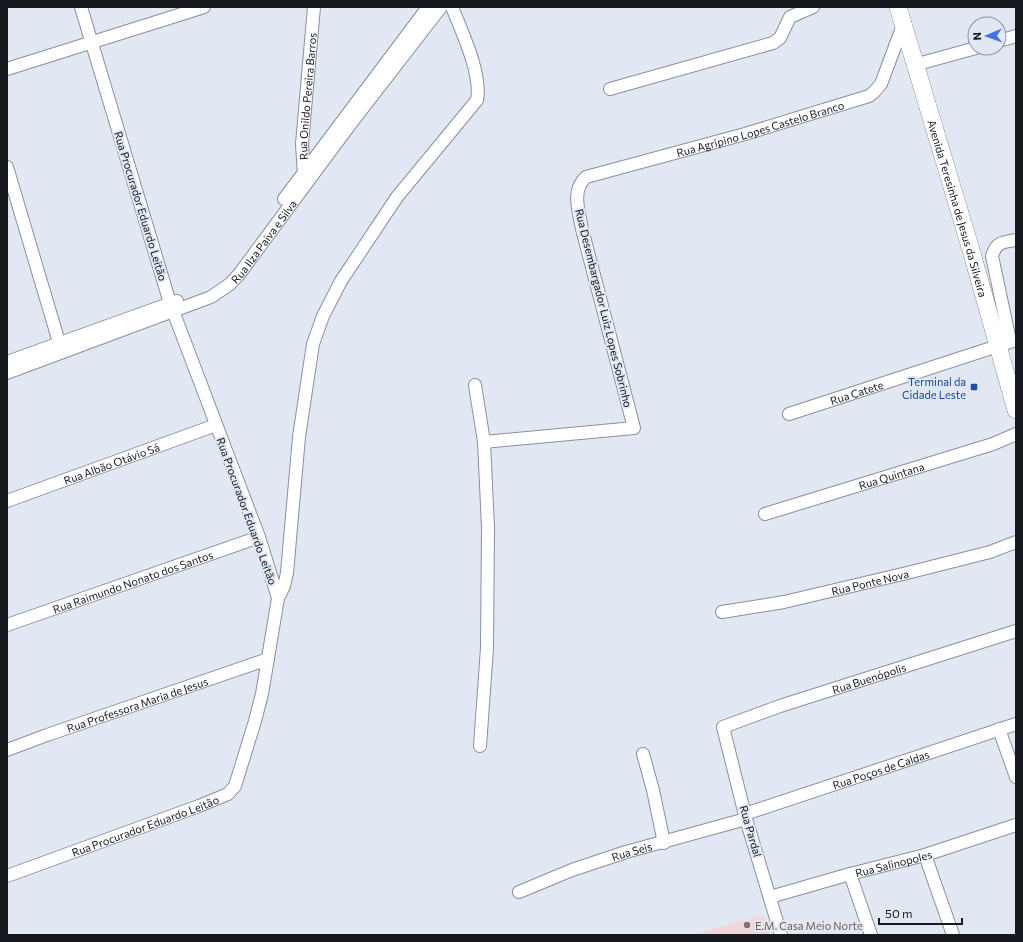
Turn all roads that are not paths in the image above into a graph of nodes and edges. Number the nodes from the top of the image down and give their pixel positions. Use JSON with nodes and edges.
{"nodes":[{"id":1,"x":81,"y":7,"type":"edge"},
{"id":2,"x":202,"y":7,"type":"edge"},
{"id":3,"x":314,"y":7,"type":"edge"},
{"id":4,"x":428,"y":7,"type":"edge"},
{"id":5,"x":441,"y":7,"type":"edge"},
{"id":6,"x":452,"y":7,"type":"edge"},
{"id":7,"x":813,"y":7,"type":"edge"},
{"id":8,"x":898,"y":7,"type":"edge"},
{"id":9,"x":903,"y":25,"type":"junction"},
{"id":10,"x":92,"y":42,"type":"junction"},
{"id":11,"x":967,"y":50,"type":"edge"},
{"id":12,"x":914,"y":65,"type":"junction"},
{"id":13,"x":7,"y":70,"type":"edge"},
{"id":14,"x":610,"y":89,"type":"dead end"},
{"id":15,"x":7,"y":167,"type":"edge"},
{"id":16,"x":304,"y":173,"type":"junction"},
{"id":17,"x":304,"y":186,"type":"junction"},
{"id":18,"x":578,"y":187,"type":"joint"},
{"id":19,"x":1016,"y":240,"type":"edge"},
{"id":20,"x":171,"y":307,"type":"junction"},
{"id":21,"x":1008,"y":342,"type":"edge"},
{"id":22,"x":61,"y":347,"type":"junction"},
{"id":23,"x":7,"y":362,"type":"edge"},
{"id":24,"x":7,"y":373,"type":"edge"},
{"id":25,"x":475,"y":385,"type":"dead end"},
{"id":26,"x":1016,"y":410,"type":"edge"},
{"id":27,"x":789,"y":414,"type":"dead end"},
{"id":28,"x":216,"y":425,"type":"junction"},
{"id":29,"x":1016,"y":434,"type":"edge"},
{"id":30,"x":484,"y":442,"type":"junction"},
{"id":31,"x":7,"y":501,"type":"edge"},
{"id":32,"x":765,"y":514,"type":"dead end"},
{"id":33,"x":259,"y":537,"type":"junction"},
{"id":34,"x":1016,"y":542,"type":"edge"},
{"id":35,"x":278,"y":598,"type":"junction"},
{"id":36,"x":722,"y":612,"type":"dead end"},
{"id":37,"x":7,"y":625,"type":"edge"},
{"id":38,"x":1016,"y":631,"type":"edge"},
{"id":39,"x":268,"y":659,"type":"junction"},
{"id":40,"x":1016,"y":724,"type":"edge"},
{"id":41,"x":723,"y":727,"type":"joint"},
{"id":42,"x":999,"y":729,"type":"junction"},
{"id":43,"x":480,"y":746,"type":"dead end"},
{"id":44,"x":7,"y":750,"type":"edge"},
{"id":45,"x":643,"y":754,"type":"dead end"},
{"id":46,"x":1016,"y":777,"type":"edge"},
{"id":47,"x":746,"y":816,"type":"junction"},
{"id":48,"x":1016,"y":825,"type":"edge"},
{"id":49,"x":664,"y":842,"type":"junction"},
{"id":50,"x":925,"y":855,"type":"junction"},
{"id":51,"x":850,"y":874,"type":"junction"},
{"id":52,"x":7,"y":875,"type":"edge"},
{"id":53,"x":519,"y":892,"type":"dead end"},
{"id":54,"x":770,"y":897,"type":"junction"},
{"id":55,"x":781,"y":935,"type":"edge"},
{"id":56,"x":871,"y":935,"type":"edge"},
{"id":57,"x":953,"y":935,"type":"edge"}],
"edges":[{"from":1,"to":10,"type":"street","name":"Rua Procurador Eduardo Leitão"},
{"from":2,"to":10,"type":"street"},
{"from":3,"to":16,"type":"street","name":"Rua Onildo Pereira Barros"},
{"from":4,"to":16,"type":"street","name":"Rua Ilza Paiva e Silva"},
{"from":5,"to":17,"type":"street","name":"Rua Ilza Paiva e Silva"},
{"from":6,"to":35,"type":"street"},
{"from":7,"to":14,"type":"street"},
{"from":8,"to":9,"type":"street","name":"Avenida Teresinha de Jesus da Silveira"},
{"from":9,"to":12,"type":"street","name":"Avenida Teresinha de Jesus da Silveira"},
{"from":9,"to":18,"type":"street","name":"Rua Agripino Lopes Castelo Branco"},
{"from":10,"to":13,"type":"street"},
{"from":10,"to":20,"type":"street","name":"Rua Procurador Eduardo Leitão"},
{"from":11,"to":12,"type":"street"},
{"from":12,"to":21,"type":"street","name":"Avenida Teresinha de Jesus da Silveira"},
{"from":15,"to":22,"type":"street"},
{"from":16,"to":17,"type":"street","name":"Rua Onildo Pereira Barros"},
{"from":16,"to":20,"type":"street","name":"Rua Ilza Paiva e Silva"},
{"from":17,"to":20,"type":"street","name":"Rua Ilza Paiva e Silva"},
{"from":18,"to":30,"type":"street","name":"Rua Desembargador Luiz Lopes Sobrinho"},
{"from":19,"to":21,"type":"street"},
{"from":20,"to":22,"type":"street","name":"Rua Ilza Paiva e Silva"},
{"from":20,"to":28,"type":"street","name":"Rua Procurador Eduardo Leitão"},
{"from":21,"to":26,"type":"street","name":"Avenida Teresinha de Jesus da Silveira"},
{"from":21,"to":27,"type":"street","name":"Rua Catete"},
{"from":22,"to":23,"type":"street","name":"Rua Ilza Paiva e Silva"},
{"from":22,"to":24,"type":"street","name":"Rua Ilza Paiva e Silva"},
{"from":25,"to":30,"type":"street"},
{"from":28,"to":31,"type":"street","name":"Rua Albão Otávio Sá"},
{"from":28,"to":33,"type":"street","name":"Rua Procurador Eduardo Leitão"},
{"from":29,"to":32,"type":"street","name":"Rua Quintana"},
{"from":30,"to":43,"type":"street"},
{"from":33,"to":35,"type":"street","name":"Rua Procurador Eduardo Leitão"},
{"from":33,"to":37,"type":"street","name":"Rua Raimundo Nonato dos Santos"},
{"from":34,"to":36,"type":"street","name":"Rua Ponte Nova"},
{"from":35,"to":39,"type":"street","name":"Rua Procurador Eduardo Leitão"},
{"from":38,"to":41,"type":"street","name":"Rua Buenópolis"},
{"from":39,"to":44,"type":"street","name":"Rua Professora Maria de Jesus"},
{"from":39,"to":52,"type":"street","name":"Rua Procurador Eduardo Leitão"},
{"from":40,"to":42,"type":"street","name":"Rua Poços de Caldas"},
{"from":41,"to":47,"type":"street","name":"Rua Pardal"},
{"from":42,"to":46,"type":"street"},
{"from":42,"to":47,"type":"street","name":"Rua Poços de Caldas"},
{"from":45,"to":49,"type":"street"},
{"from":47,"to":49,"type":"street","name":"Rua Seis"},
{"from":47,"to":54,"type":"street","name":"Rua Pardal"},
{"from":48,"to":50,"type":"street","name":"Rua Salinopoles"},
{"from":49,"to":53,"type":"street","name":"Rua Seis"},
{"from":50,"to":51,"type":"street","name":"Rua Salinopoles"},
{"from":50,"to":57,"type":"street"},
{"from":51,"to":54,"type":"street","name":"Rua Salinopoles"},
{"from":51,"to":56,"type":"street"},
{"from":54,"to":55,"type":"street","name":"Rua Pardal"}]}
